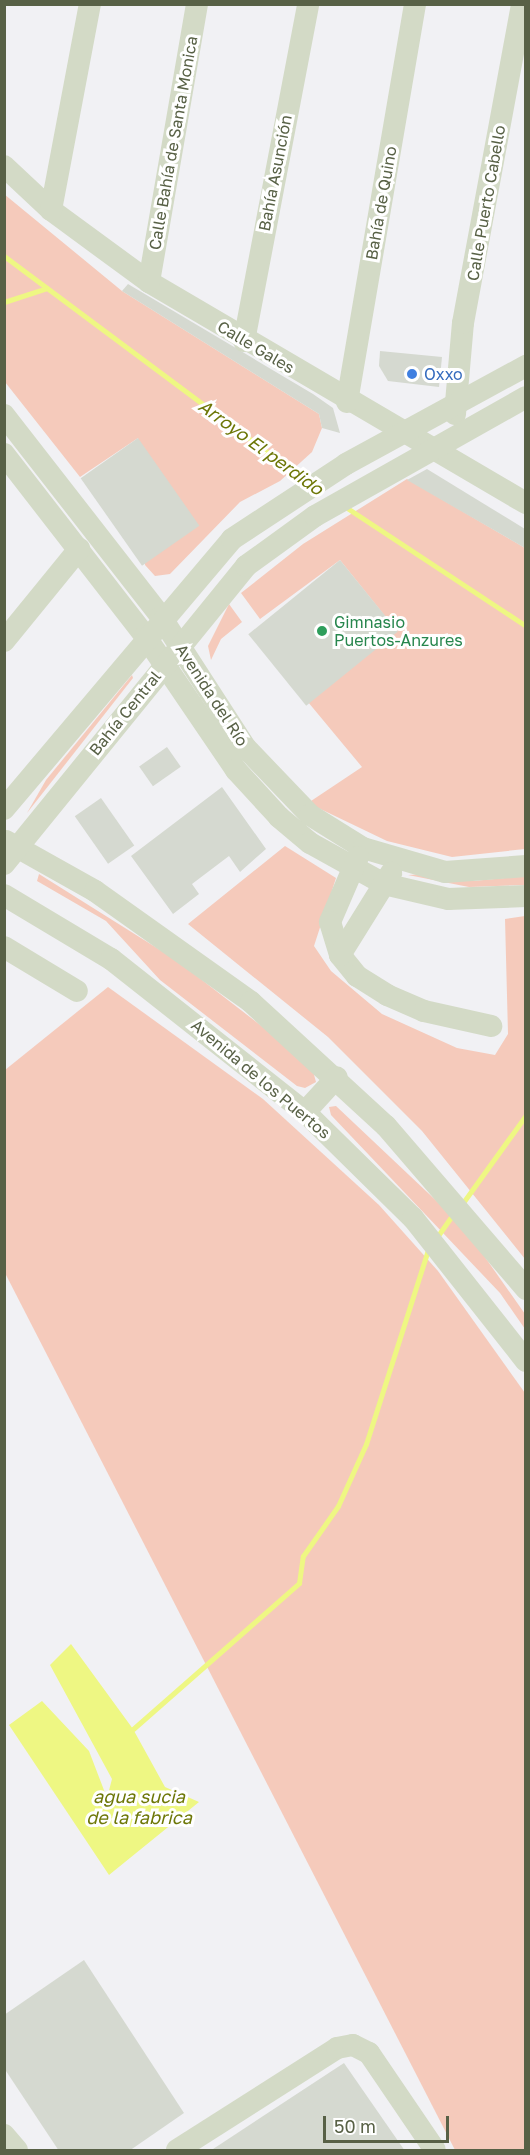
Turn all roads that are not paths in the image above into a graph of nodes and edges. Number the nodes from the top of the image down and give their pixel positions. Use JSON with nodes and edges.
{"nodes":[{"id":1,"x":90,"y":4,"type":"edge"},
{"id":2,"x":197,"y":4,"type":"edge"},
{"id":3,"x":308,"y":4,"type":"edge"},
{"id":4,"x":415,"y":4,"type":"edge"},
{"id":5,"x":522,"y":4,"type":"edge"},
{"id":6,"x":4,"y":166,"type":"edge"},
{"id":7,"x":51,"y":210,"type":"junction"},
{"id":8,"x":150,"y":282,"type":"junction"},
{"id":9,"x":244,"y":341,"type":"junction"},
{"id":10,"x":525,"y":366,"type":"edge"},
{"id":11,"x":525,"y":397,"type":"edge"},
{"id":12,"x":347,"y":402,"type":"junction"},
{"id":13,"x":455,"y":402,"type":"junction"},
{"id":14,"x":4,"y":415,"type":"edge"},
{"id":15,"x":401,"y":431,"type":"junction"},
{"id":16,"x":455,"y":433,"type":"junction"},
{"id":17,"x":429,"y":448,"type":"junction"},
{"id":18,"x":46,"y":462,"type":"junction"},
{"id":19,"x":12,"y":468,"type":"edge"},
{"id":20,"x":294,"y":498,"type":"junction"},
{"id":21,"x":525,"y":502,"type":"edge"},
{"id":22,"x":309,"y":520,"type":"junction"},
{"id":23,"x":80,"y":549,"type":"junction"},
{"id":24,"x":161,"y":617,"type":"junction"},
{"id":25,"x":145,"y":636,"type":"junction"},
{"id":26,"x":4,"y":641,"type":"edge"},
{"id":27,"x":180,"y":645,"type":"junction"},
{"id":28,"x":164,"y":664,"type":"junction"},
{"id":29,"x":4,"y":809,"type":"edge"},
{"id":30,"x":325,"y":825,"type":"junction"},
{"id":31,"x":310,"y":843,"type":"junction"},
{"id":32,"x":363,"y":848,"type":"junction"},
{"id":33,"x":9,"y":850,"type":"edge"},
{"id":34,"x":399,"y":861,"type":"junction"},
{"id":35,"x":525,"y":866,"type":"edge"},
{"id":36,"x":351,"y":869,"type":"junction"},
{"id":37,"x":384,"y":884,"type":"junction"},
{"id":38,"x":4,"y":895,"type":"edge"},
{"id":39,"x":525,"y":896,"type":"edge"},
{"id":40,"x":4,"y":946,"type":"edge"},
{"id":41,"x":340,"y":955,"type":"junction"},
{"id":42,"x":76,"y":991,"type":"dead end"},
{"id":43,"x":491,"y":1026,"type":"dead end"},
{"id":44,"x":337,"y":1077,"type":"junction"},
{"id":45,"x":305,"y":1112,"type":"junction"},
{"id":46,"x":525,"y":1289,"type":"edge"},
{"id":47,"x":525,"y":1361,"type":"edge"},
{"id":48,"x":4,"y":2135,"type":"edge"},
{"id":49,"x":17,"y":2151,"type":"edge"},
{"id":50,"x":177,"y":2151,"type":"edge"},
{"id":51,"x":435,"y":2151,"type":"edge"}],
"edges":[{"from":1,"to":7,"type":"street"},
{"from":2,"to":8,"type":"street","name":"Calle Bahía de Santa Monica"},
{"from":3,"to":9,"type":"street","name":"Bahía Asunción"},
{"from":4,"to":12,"type":"street","name":"Bahía de Quino"},
{"from":5,"to":13,"type":"street","name":"Calle Puerto Cabello"},
{"from":6,"to":7,"type":"street","name":"Calle Gales"},
{"from":7,"to":8,"type":"street","name":"Calle Gales"},
{"from":8,"to":9,"type":"street","name":"Calle Gales"},
{"from":9,"to":12,"type":"street","name":"Calle Gales"},
{"from":10,"to":13,"type":"street","name":"Bahía Central"},
{"from":11,"to":16,"type":"street","name":"Bahía Central"},
{"from":12,"to":15,"type":"street","name":"Calle Gales"},
{"from":13,"to":15,"type":"street","name":"Bahía Central"},
{"from":13,"to":16,"type":"street","name":"Calle Puerto Cabello"},
{"from":14,"to":18,"type":"street","name":"Avenida del Río"},
{"from":15,"to":17,"type":"street","name":"Calle Gales"},
{"from":15,"to":20,"type":"street","name":"Bahía Central"},
{"from":16,"to":17,"type":"street","name":"Bahía Central"},
{"from":17,"to":21,"type":"street","name":"Calle Gales"},
{"from":17,"to":22,"type":"street","name":"Bahía Central"},
{"from":18,"to":19,"type":"street"},
{"from":18,"to":24,"type":"street","name":"Avenida del Río"},
{"from":19,"to":23,"type":"street","name":"Avenida del Río"},
{"from":20,"to":22,"type":"street"},
{"from":20,"to":24,"type":"street","name":"Bahía Central"},
{"from":22,"to":27,"type":"street","name":"Bahía Central"},
{"from":23,"to":25,"type":"street","name":"Avenida del Río"},
{"from":23,"to":26,"type":"street"},
{"from":24,"to":25,"type":"street","name":"Bahía Central"},
{"from":24,"to":27,"type":"street","name":"Avenida del Río"},
{"from":25,"to":28,"type":"street","name":"Avenida del Río"},
{"from":25,"to":29,"type":"street","name":"Bahía Central"},
{"from":27,"to":28,"type":"street","name":"Bahía Central"},
{"from":27,"to":30,"type":"street","name":"Avenida del Río"},
{"from":28,"to":31,"type":"street","name":"Avenida del Río"},
{"from":28,"to":33,"type":"street","name":"Bahía Central"},
{"from":30,"to":31,"type":"street"},
{"from":30,"to":32,"type":"street","name":"Avenida del Río"},
{"from":31,"to":36,"type":"street","name":"Avenida del Río"},
{"from":32,"to":34,"type":"street","name":"Avenida del Río"},
{"from":32,"to":36,"type":"street"},
{"from":33,"to":44,"type":"street"},
{"from":34,"to":35,"type":"street","name":"Avenida del Río"},
{"from":34,"to":37,"type":"street"},
{"from":36,"to":37,"type":"street","name":"Avenida del Río"},
{"from":36,"to":41,"type":"street"},
{"from":37,"to":39,"type":"street","name":"Avenida del Río"},
{"from":37,"to":41,"type":"street"},
{"from":38,"to":45,"type":"street","name":"Avenida de los Puertos"},
{"from":40,"to":42,"type":"street"},
{"from":41,"to":43,"type":"street"},
{"from":44,"to":45,"type":"street"},
{"from":44,"to":46,"type":"street"},
{"from":45,"to":47,"type":"street","name":"Avenida de los Puertos"},
{"from":48,"to":49,"type":"street"},
{"from":50,"to":51,"type":"street"}]}
